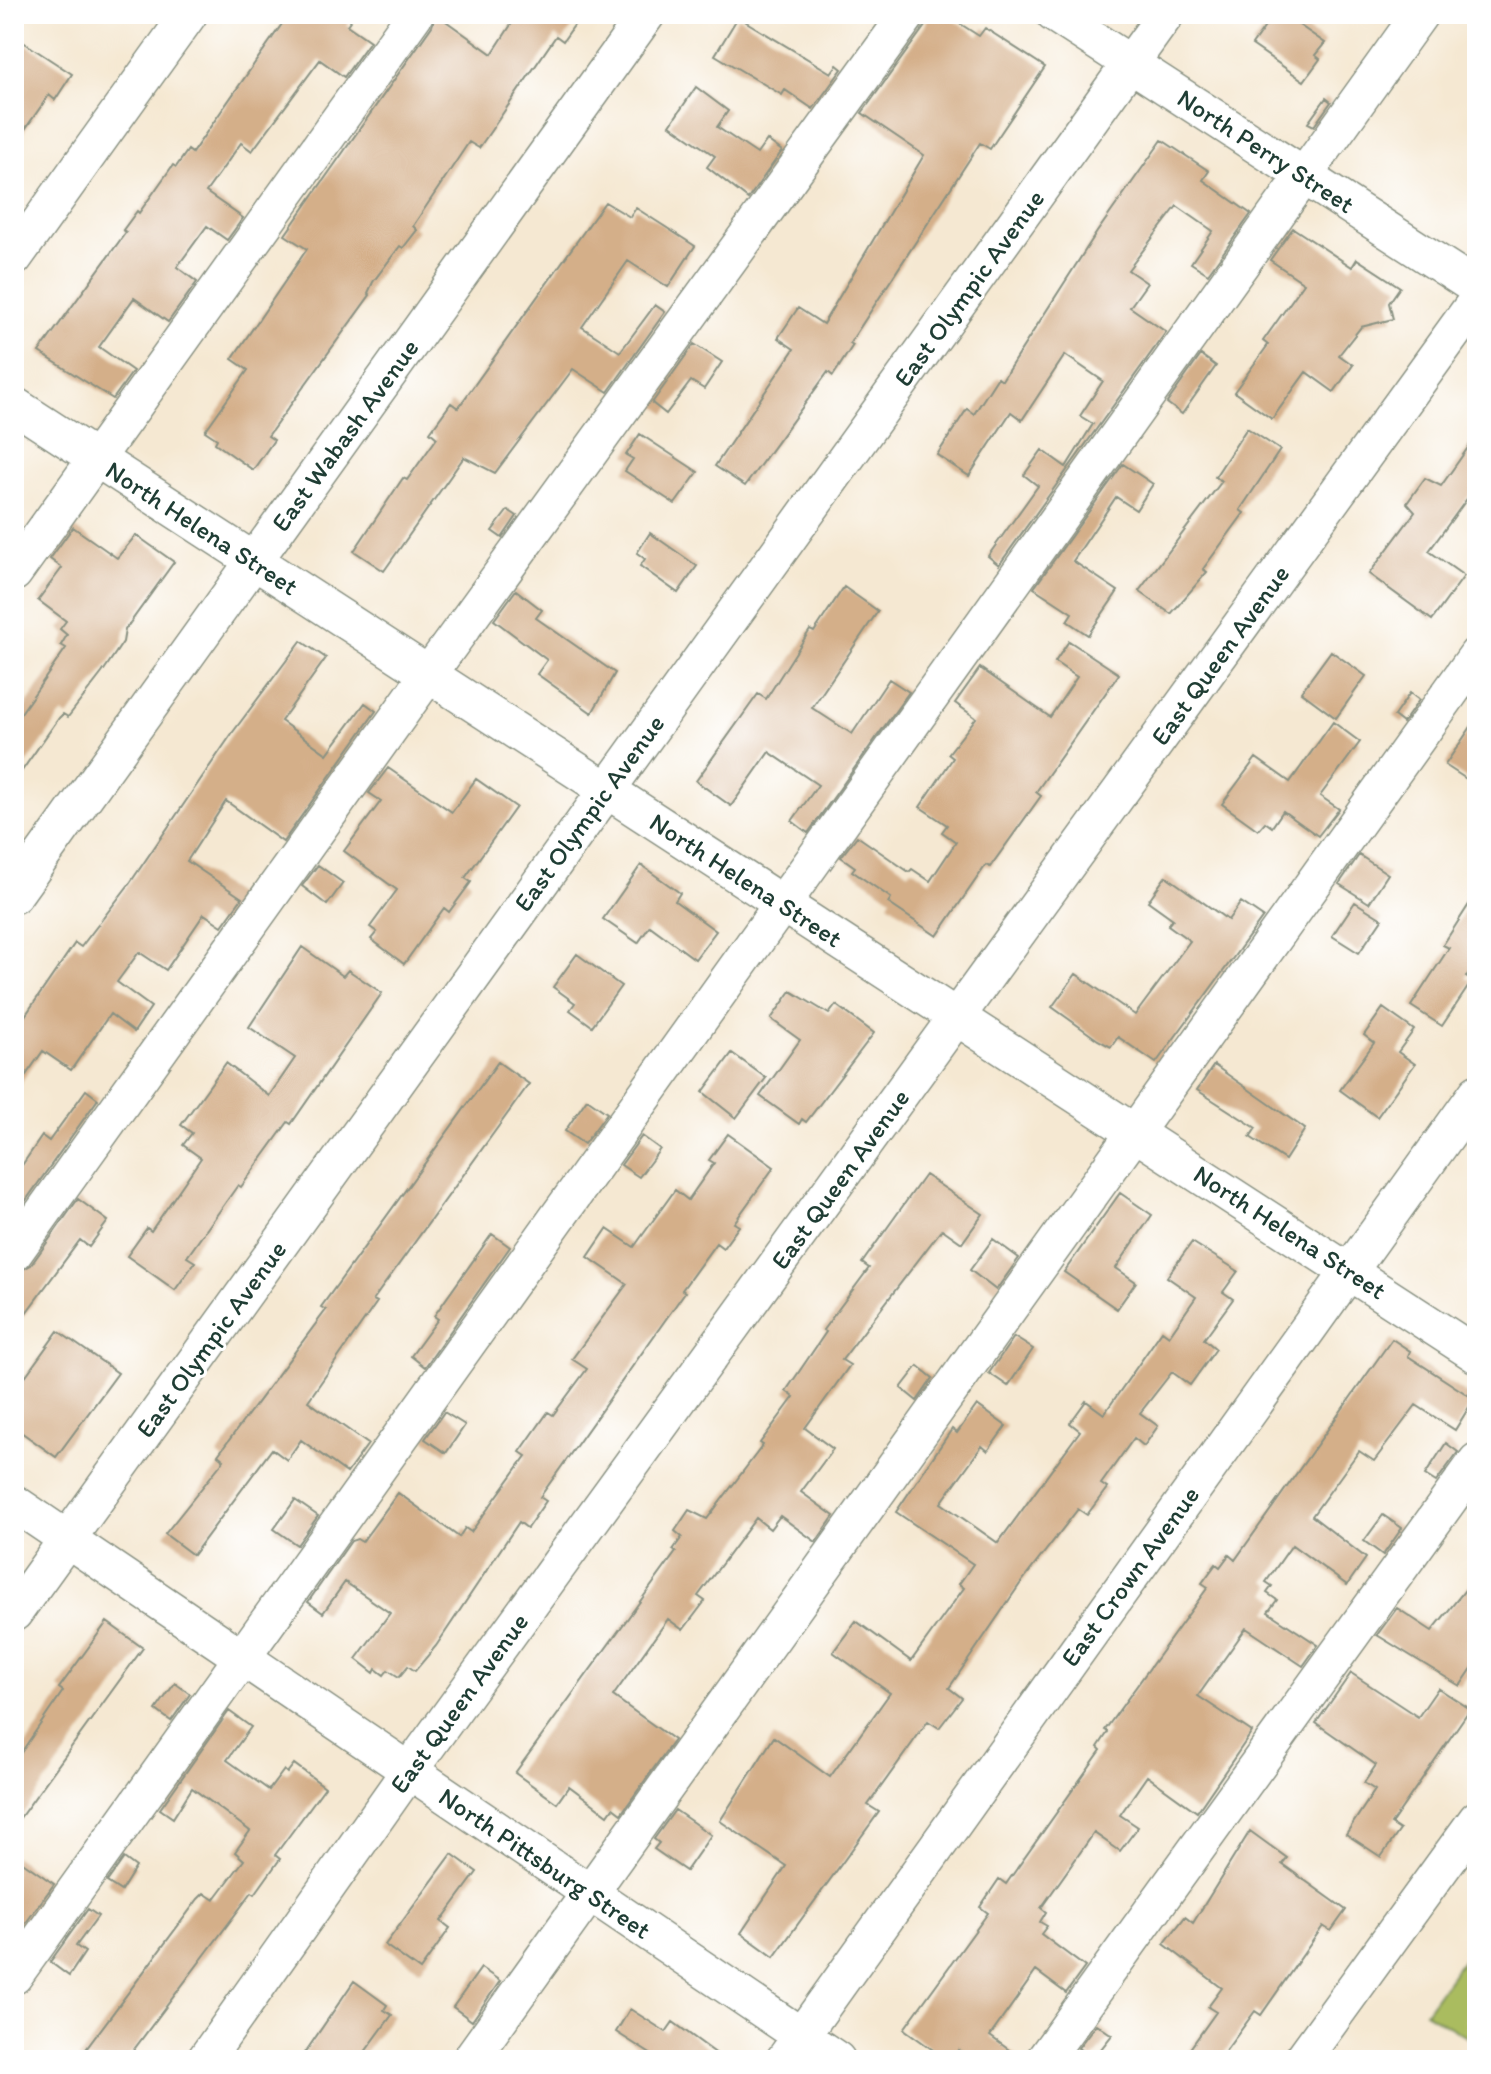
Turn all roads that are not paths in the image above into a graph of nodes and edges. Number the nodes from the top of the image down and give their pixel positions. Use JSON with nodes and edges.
{"nodes":[{"id":1,"x":189,"y":14,"type":"edge"},
{"id":2,"x":415,"y":14,"type":"edge"},
{"id":3,"x":647,"y":14,"type":"edge"},
{"id":4,"x":908,"y":14,"type":"edge"},
{"id":5,"x":1054,"y":14,"type":"edge"},
{"id":6,"x":1166,"y":14,"type":"edge"},
{"id":7,"x":1420,"y":14,"type":"edge"},
{"id":8,"x":1131,"y":64,"type":"junction"},
{"id":9,"x":1305,"y":177,"type":"junction"},
{"id":10,"x":14,"y":258,"type":"edge"},
{"id":11,"x":1477,"y":288,"type":"edge"},
{"id":12,"x":1477,"y":300,"type":"edge"},
{"id":13,"x":14,"y":405,"type":"edge"},
{"id":14,"x":96,"y":459,"type":"junction"},
{"id":15,"x":253,"y":562,"type":"junction"},
{"id":16,"x":14,"y":573,"type":"edge"},
{"id":17,"x":1477,"y":655,"type":"edge"},
{"id":18,"x":428,"y":675,"type":"junction"},
{"id":19,"x":606,"y":789,"type":"junction"},
{"id":20,"x":14,"y":895,"type":"edge"},
{"id":21,"x":781,"y":903,"type":"junction"},
{"id":22,"x":958,"y":1017,"type":"junction"},
{"id":23,"x":1477,"y":1093,"type":"edge"},
{"id":24,"x":1135,"y":1132,"type":"junction"},
{"id":25,"x":14,"y":1253,"type":"edge"},
{"id":26,"x":1349,"y":1270,"type":"junction"},
{"id":27,"x":1477,"y":1355,"type":"edge"},
{"id":28,"x":1477,"y":1461,"type":"edge"},
{"id":29,"x":14,"y":1503,"type":"edge"},
{"id":30,"x":67,"y":1539,"type":"junction"},
{"id":31,"x":14,"y":1613,"type":"edge"},
{"id":32,"x":242,"y":1658,"type":"junction"},
{"id":33,"x":409,"y":1771,"type":"junction"},
{"id":34,"x":1477,"y":1819,"type":"edge"},
{"id":35,"x":590,"y":1893,"type":"junction"},
{"id":36,"x":14,"y":1976,"type":"edge"},
{"id":37,"x":793,"y":2048,"type":"edge"},
{"id":38,"x":205,"y":2060,"type":"edge"},
{"id":39,"x":470,"y":2060,"type":"edge"},
{"id":40,"x":837,"y":2060,"type":"edge"},
{"id":41,"x":1044,"y":2060,"type":"edge"},
{"id":42,"x":1302,"y":2060,"type":"edge"}],
"edges":[{"from":1,"to":10,"type":"street"},
{"from":2,"to":14,"type":"street"},
{"from":3,"to":15,"type":"street","name":"East Wabash Avenue"},
{"from":4,"to":18,"type":"street"},
{"from":5,"to":8,"type":"street","name":"North Perry Street"},
{"from":6,"to":8,"type":"street","name":"East Olympic Avenue"},
{"from":7,"to":9,"type":"street"},
{"from":8,"to":9,"type":"street","name":"North Perry Street"},
{"from":8,"to":19,"type":"street","name":"East Olympic Avenue"},
{"from":9,"to":11,"type":"street","name":"North Perry Street"},
{"from":9,"to":21,"type":"street"},
{"from":12,"to":22,"type":"street","name":"East Queen Avenue"},
{"from":13,"to":14,"type":"street","name":"North Helena Street"},
{"from":14,"to":15,"type":"street","name":"North Helena Street"},
{"from":14,"to":16,"type":"street"},
{"from":15,"to":18,"type":"street","name":"North Helena Street"},
{"from":15,"to":20,"type":"street","name":"East Wabash Avenue"},
{"from":17,"to":24,"type":"street"},
{"from":18,"to":19,"type":"street","name":"North Helena Street"},
{"from":18,"to":25,"type":"street"},
{"from":19,"to":21,"type":"street","name":"North Helena Street"},
{"from":19,"to":30,"type":"street","name":"East Olympic Avenue"},
{"from":21,"to":22,"type":"street","name":"North Helena Street"},
{"from":21,"to":32,"type":"street"},
{"from":22,"to":24,"type":"street","name":"North Helena Street"},
{"from":22,"to":33,"type":"street","name":"East Queen Avenue"},
{"from":23,"to":26,"type":"street","name":"East Crown Avenue"},
{"from":24,"to":26,"type":"street","name":"North Helena Street"},
{"from":24,"to":35,"type":"street"},
{"from":26,"to":27,"type":"street","name":"North Helena Street"},
{"from":26,"to":37,"type":"street","name":"East Crown Avenue"},
{"from":28,"to":41,"type":"street"},
{"from":29,"to":30,"type":"street","name":"North Pittsburg Street"},
{"from":30,"to":31,"type":"street","name":"East Olympic Avenue"},
{"from":30,"to":32,"type":"street","name":"North Pittsburg Street"},
{"from":32,"to":33,"type":"street","name":"North Pittsburg Street"},
{"from":32,"to":36,"type":"street"},
{"from":33,"to":35,"type":"street","name":"North Pittsburg Street"},
{"from":33,"to":38,"type":"street","name":"East Queen Avenue"},
{"from":34,"to":42,"type":"street"},
{"from":35,"to":37,"type":"street","name":"North Pittsburg Street"},
{"from":35,"to":39,"type":"street"},
{"from":37,"to":40,"type":"street","name":"North Pittsburg Street"}]}
